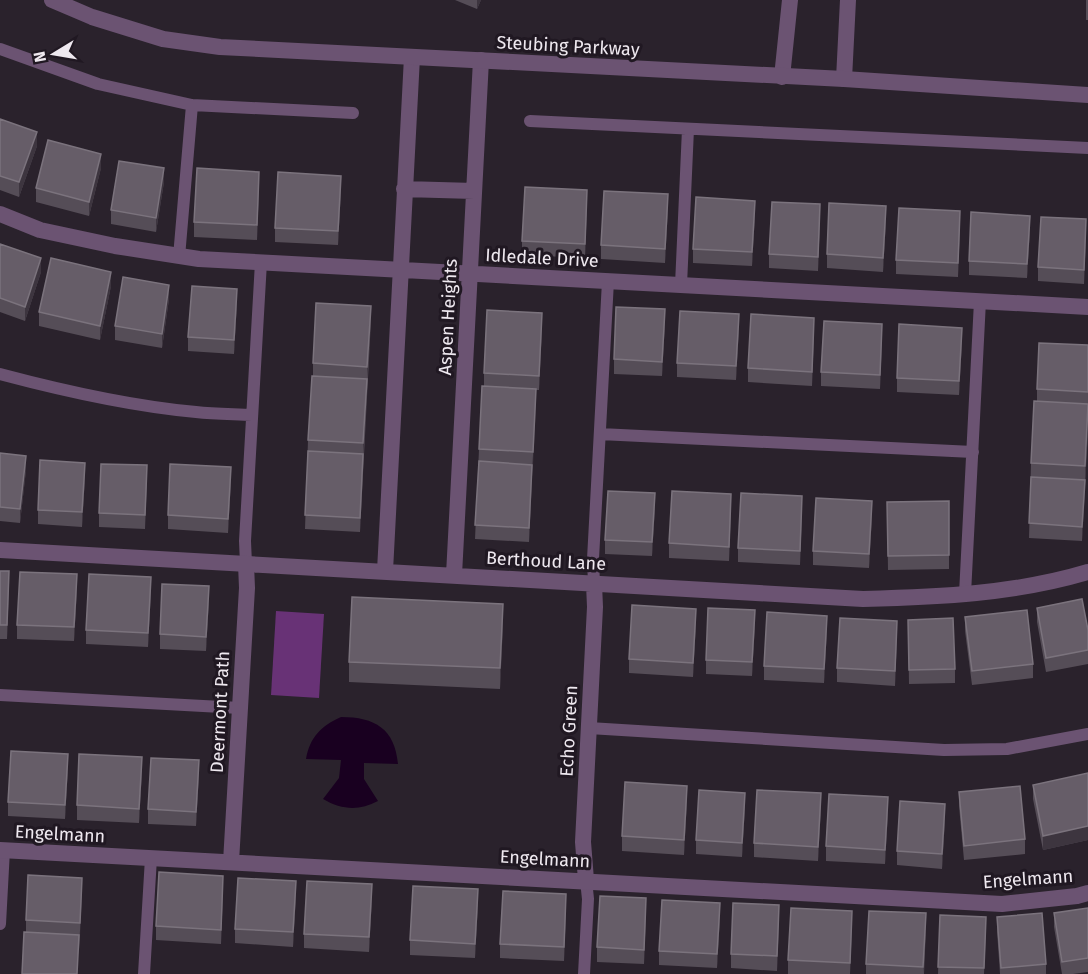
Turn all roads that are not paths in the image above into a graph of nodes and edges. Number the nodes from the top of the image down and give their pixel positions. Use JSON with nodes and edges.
{"nodes":[{"id":1,"x":52,"y":0,"type":"edge"},
{"id":2,"x":790,"y":0,"type":"edge"},
{"id":3,"x":848,"y":0,"type":"edge"},
{"id":4,"x":0,"y":49,"type":"edge"},
{"id":5,"x":412,"y":57,"type":"junction"},
{"id":6,"x":481,"y":60,"type":"junction"},
{"id":7,"x":782,"y":77,"type":"junction"},
{"id":8,"x":844,"y":79,"type":"junction"},
{"id":9,"x":1088,"y":95,"type":"edge"},
{"id":10,"x":192,"y":105,"type":"junction"},
{"id":11,"x":353,"y":113,"type":"dead end"},
{"id":12,"x":530,"y":121,"type":"dead end"},
{"id":13,"x":688,"y":129,"type":"junction"},
{"id":14,"x":1088,"y":148,"type":"edge"},
{"id":15,"x":404,"y":189,"type":"junction"},
{"id":16,"x":474,"y":191,"type":"junction"},
{"id":17,"x":0,"y":214,"type":"edge"},
{"id":18,"x":179,"y":257,"type":"junction"},
{"id":19,"x":261,"y":262,"type":"junction"},
{"id":20,"x":400,"y":270,"type":"junction"},
{"id":21,"x":470,"y":274,"type":"junction"},
{"id":22,"x":608,"y":281,"type":"junction"},
{"id":23,"x":681,"y":285,"type":"junction"},
{"id":24,"x":980,"y":302,"type":"junction"},
{"id":25,"x":1088,"y":307,"type":"edge"},
{"id":26,"x":0,"y":374,"type":"edge"},
{"id":27,"x":252,"y":415,"type":"junction"},
{"id":28,"x":600,"y":434,"type":"junction"},
{"id":29,"x":972,"y":452,"type":"junction"},
{"id":30,"x":0,"y":550,"type":"edge"},
{"id":31,"x":246,"y":564,"type":"junction"},
{"id":32,"x":385,"y":572,"type":"junction"},
{"id":33,"x":1088,"y":572,"type":"edge"},
{"id":34,"x":454,"y":575,"type":"junction"},
{"id":35,"x":594,"y":584,"type":"junction"},
{"id":36,"x":965,"y":594,"type":"junction"},
{"id":37,"x":0,"y":695,"type":"edge"},
{"id":38,"x":240,"y":708,"type":"junction"},
{"id":39,"x":589,"y":728,"type":"junction"},
{"id":40,"x":1088,"y":734,"type":"edge"},
{"id":41,"x":2,"y":850,"type":"edge"},
{"id":42,"x":151,"y":858,"type":"junction"},
{"id":43,"x":231,"y":862,"type":"junction"},
{"id":44,"x":586,"y":880,"type":"junction"},
{"id":45,"x":1088,"y":893,"type":"edge"},
{"id":46,"x":0,"y":924,"type":"edge"},
{"id":47,"x":144,"y":974,"type":"edge"},
{"id":48,"x":584,"y":974,"type":"edge"}],
"edges":[{"from":1,"to":5,"type":"street","name":"Steubing Parkway"},
{"from":2,"to":7,"type":"street"},
{"from":3,"to":8,"type":"street"},
{"from":4,"to":10,"type":"lane"},
{"from":5,"to":6,"type":"street","name":"Steubing Parkway"},
{"from":5,"to":15,"type":"street"},
{"from":6,"to":7,"type":"street","name":"Steubing Parkway"},
{"from":6,"to":16,"type":"street","name":"Aspen Heights"},
{"from":7,"to":8,"type":"street","name":"Steubing Parkway"},
{"from":8,"to":9,"type":"street","name":"Steubing Parkway"},
{"from":10,"to":11,"type":"lane"},
{"from":10,"to":18,"type":"lane"},
{"from":12,"to":13,"type":"lane"},
{"from":13,"to":14,"type":"lane"},
{"from":13,"to":23,"type":"lane"},
{"from":15,"to":16,"type":"street"},
{"from":15,"to":20,"type":"street"},
{"from":16,"to":21,"type":"street","name":"Aspen Heights"},
{"from":17,"to":18,"type":"street","name":"Idledale Drive"},
{"from":18,"to":19,"type":"street","name":"Idledale Drive"},
{"from":19,"to":20,"type":"street","name":"Idledale Drive"},
{"from":19,"to":27,"type":"lane"},
{"from":20,"to":21,"type":"street","name":"Idledale Drive"},
{"from":20,"to":32,"type":"street"},
{"from":21,"to":22,"type":"street","name":"Idledale Drive"},
{"from":21,"to":34,"type":"street","name":"Aspen Heights"},
{"from":22,"to":23,"type":"street","name":"Idledale Drive"},
{"from":22,"to":28,"type":"lane"},
{"from":23,"to":24,"type":"street","name":"Idledale Drive"},
{"from":24,"to":25,"type":"street","name":"Idledale Drive"},
{"from":24,"to":29,"type":"lane"},
{"from":26,"to":27,"type":"lane"},
{"from":27,"to":31,"type":"lane"},
{"from":28,"to":29,"type":"lane"},
{"from":28,"to":35,"type":"lane"},
{"from":29,"to":36,"type":"lane"},
{"from":30,"to":31,"type":"street","name":"Berthoud Lane"},
{"from":31,"to":32,"type":"street","name":"Berthoud Lane"},
{"from":31,"to":38,"type":"street","name":"Deermont Path"},
{"from":32,"to":34,"type":"street","name":"Berthoud Lane"},
{"from":33,"to":36,"type":"street","name":"Berthoud Lane"},
{"from":34,"to":35,"type":"street","name":"Berthoud Lane"},
{"from":35,"to":36,"type":"street","name":"Berthoud Lane"},
{"from":35,"to":39,"type":"street","name":"Echo Green"},
{"from":37,"to":38,"type":"lane"},
{"from":38,"to":43,"type":"street","name":"Deermont Path"},
{"from":39,"to":40,"type":"lane"},
{"from":39,"to":44,"type":"street","name":"Echo Green"},
{"from":41,"to":42,"type":"street","name":"Engelmann"},
{"from":41,"to":46,"type":"lane"},
{"from":42,"to":43,"type":"street","name":"Engelmann"},
{"from":42,"to":47,"type":"lane"},
{"from":43,"to":44,"type":"street","name":"Engelmann"},
{"from":44,"to":45,"type":"street","name":"Engelmann"},
{"from":44,"to":48,"type":"lane"}]}
